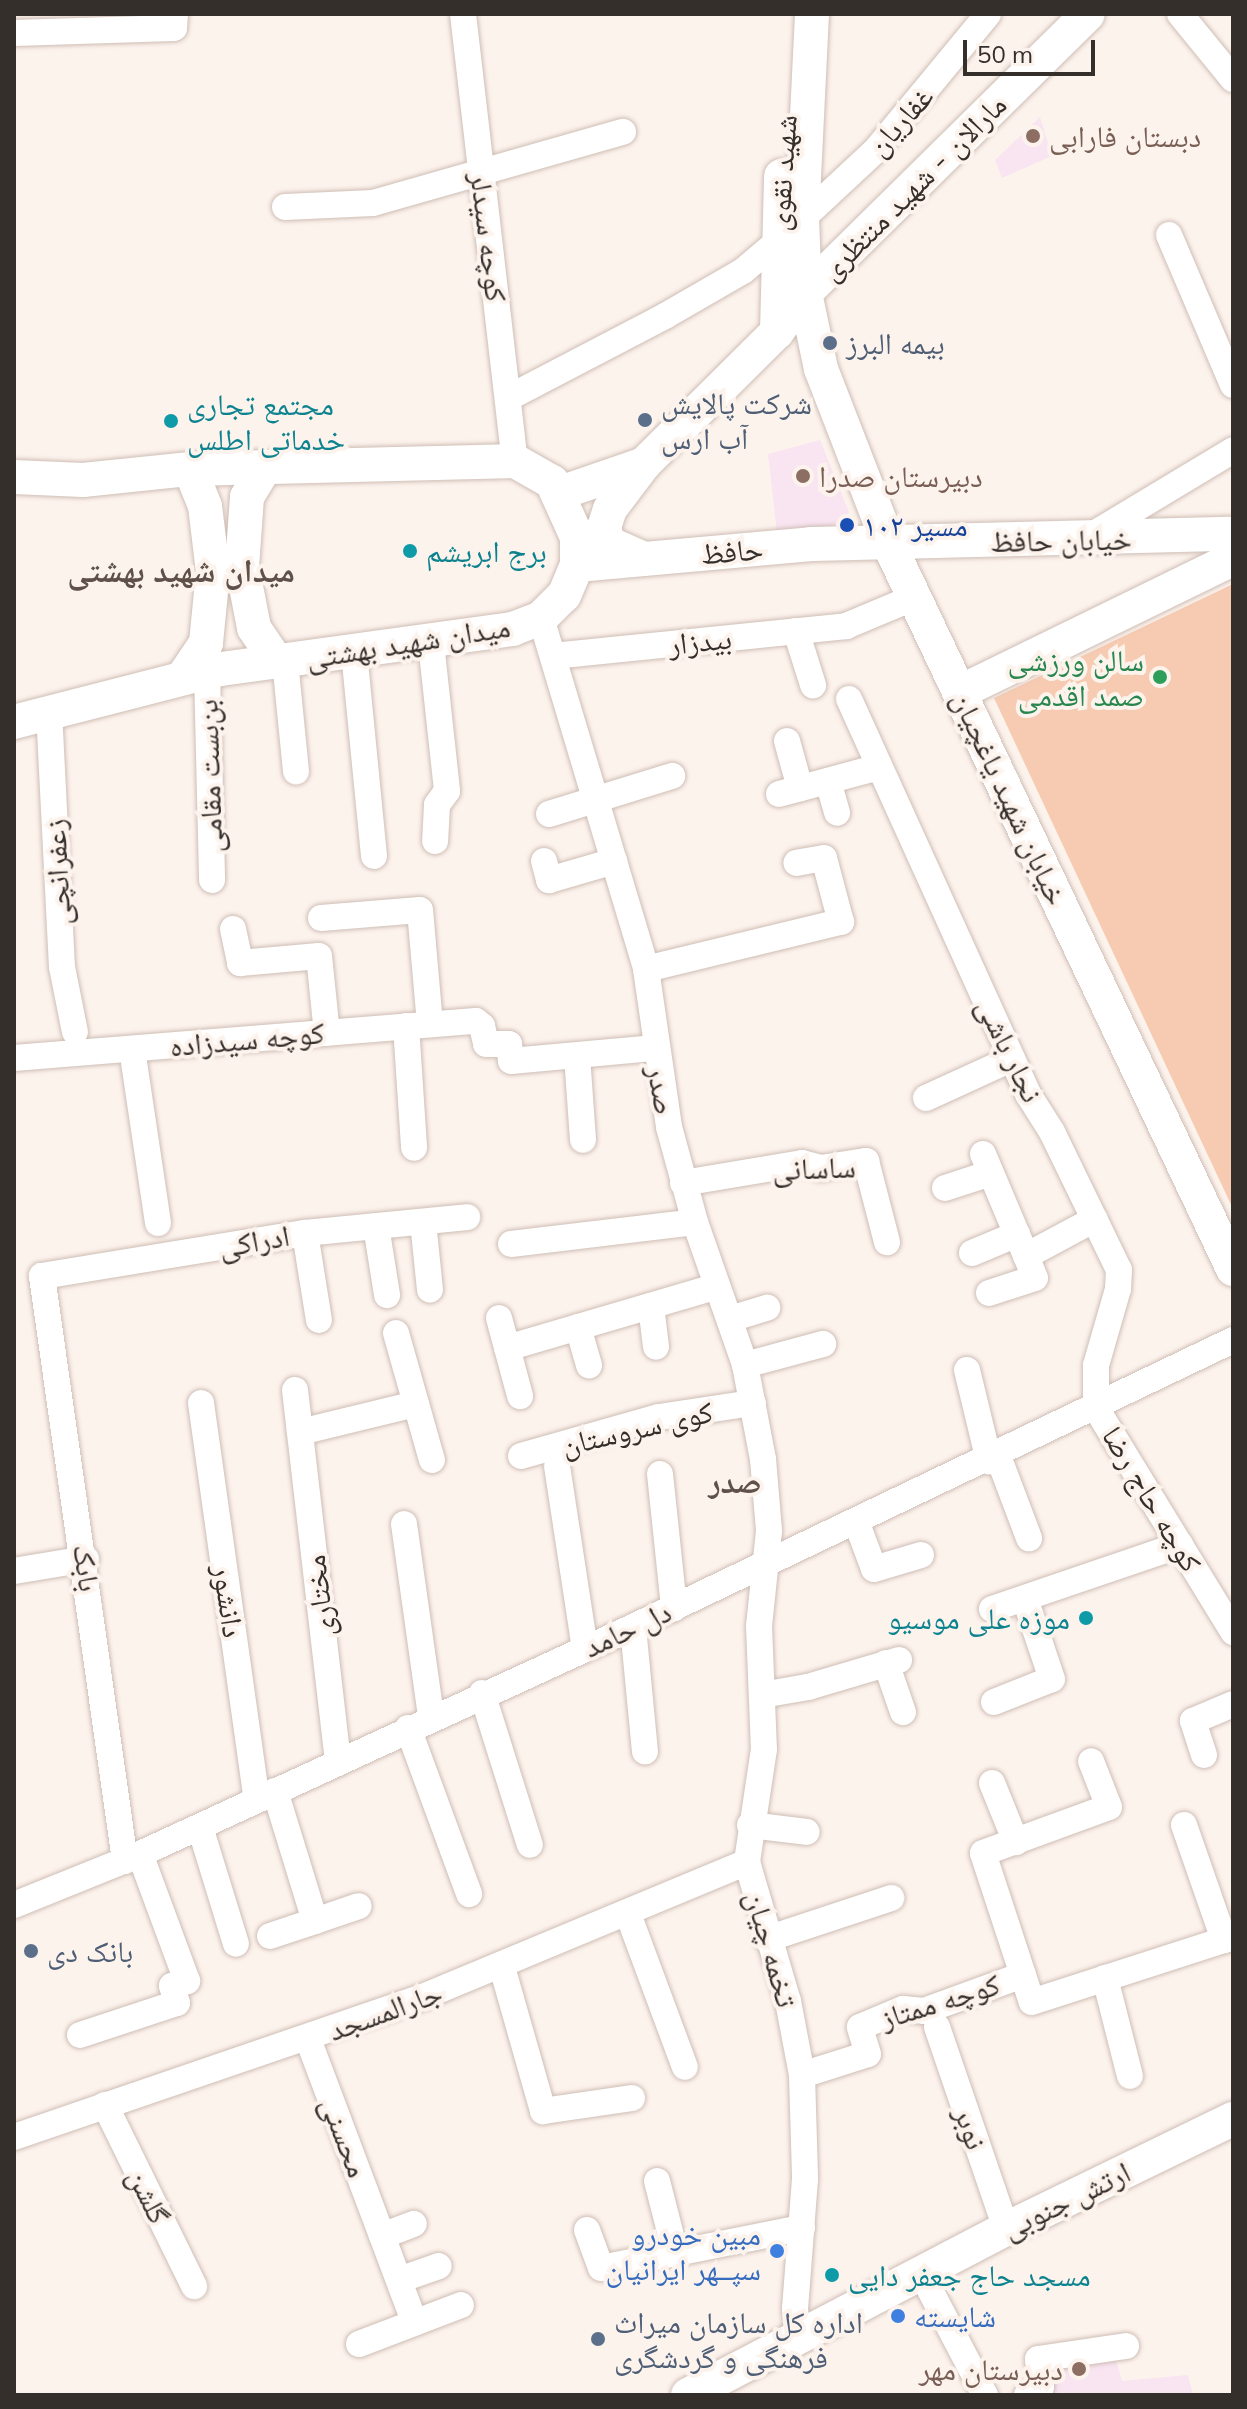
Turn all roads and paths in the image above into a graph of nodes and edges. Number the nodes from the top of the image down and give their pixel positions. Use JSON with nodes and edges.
{"nodes":[{"id":1,"x":175,"y":14,"type":"edge"},
{"id":2,"x":463,"y":14,"type":"edge"},
{"id":3,"x":794,"y":14,"type":"edge"},
{"id":4,"x":812,"y":14,"type":"edge"},
{"id":5,"x":988,"y":14,"type":"edge"},
{"id":6,"x":1088,"y":14,"type":"edge"},
{"id":7,"x":1180,"y":14,"type":"edge"},
{"id":8,"x":14,"y":33,"type":"edge"},
{"id":9,"x":1233,"y":79,"type":"edge"},
{"id":10,"x":623,"y":132,"type":"dead end"},
{"id":11,"x":481,"y":170,"type":"junction"},
{"id":12,"x":285,"y":207,"type":"dead end"},
{"id":13,"x":802,"y":219,"type":"junction"},
{"id":14,"x":1169,"y":235,"type":"dead end"},
{"id":15,"x":776,"y":243,"type":"junction"},
{"id":16,"x":807,"y":306,"type":"junction"},
{"id":17,"x":777,"y":332,"type":"junction"},
{"id":18,"x":1233,"y":385,"type":"edge"},
{"id":19,"x":510,"y":397,"type":"junction"},
{"id":20,"x":1233,"y":450,"type":"edge"},
{"id":21,"x":515,"y":461,"type":"junction"},
{"id":22,"x":644,"y":464,"type":"junction"},
{"id":23,"x":265,"y":467,"type":"junction"},
{"id":24,"x":190,"y":469,"type":"junction"},
{"id":25,"x":14,"y":477,"type":"edge"},
{"id":26,"x":560,"y":493,"type":"junction"},
{"id":27,"x":1233,"y":534,"type":"edge"},
{"id":28,"x":1084,"y":541,"type":"junction"},
{"id":29,"x":888,"y":542,"type":"junction"},
{"id":30,"x":645,"y":559,"type":"junction"},
{"id":31,"x":1233,"y":559,"type":"edge"},
{"id":32,"x":577,"y":565,"type":"junction"},
{"id":33,"x":915,"y":597,"type":"junction"},
{"id":34,"x":541,"y":618,"type":"junction"},
{"id":35,"x":796,"y":631,"type":"junction"},
{"id":36,"x":431,"y":643,"type":"junction"},
{"id":37,"x":354,"y":652,"type":"junction"},
{"id":38,"x":553,"y":656,"type":"junction"},
{"id":39,"x":281,"y":661,"type":"junction"},
{"id":40,"x":195,"y":674,"type":"junction"},
{"id":41,"x":813,"y":685,"type":"dead end"},
{"id":42,"x":960,"y":692,"type":"junction"},
{"id":43,"x":849,"y":699,"type":"dead end"},
{"id":44,"x":49,"y":711,"type":"junction"},
{"id":45,"x":14,"y":722,"type":"edge"},
{"id":46,"x":787,"y":741,"type":"dead end"},
{"id":47,"x":879,"y":767,"type":"junction"},
{"id":48,"x":296,"y":771,"type":"dead end"},
{"id":49,"x":672,"y":776,"type":"dead end"},
{"id":50,"x":828,"y":781,"type":"junction"},
{"id":51,"x":595,"y":801,"type":"junction"},
{"id":52,"x":837,"y":813,"type":"dead end"},
{"id":53,"x":549,"y":814,"type":"dead end"},
{"id":54,"x":435,"y":841,"type":"dead end"},
{"id":55,"x":374,"y":856,"type":"dead end"},
{"id":56,"x":544,"y":861,"type":"dead end"},
{"id":57,"x":614,"y":861,"type":"junction"},
{"id":58,"x":796,"y":863,"type":"dead end"},
{"id":59,"x":212,"y":880,"type":"dead end"},
{"id":60,"x":321,"y":918,"type":"dead end"},
{"id":61,"x":233,"y":929,"type":"dead end"},
{"id":62,"x":646,"y":969,"type":"junction"},
{"id":63,"x":418,"y":1025,"type":"junction"},
{"id":64,"x":75,"y":1032,"type":"dead end"},
{"id":65,"x":327,"y":1033,"type":"junction"},
{"id":66,"x":655,"y":1048,"type":"junction"},
{"id":67,"x":132,"y":1049,"type":"junction"},
{"id":68,"x":577,"y":1056,"type":"junction"},
{"id":69,"x":14,"y":1058,"type":"edge"},
{"id":70,"x":1011,"y":1059,"type":"junction"},
{"id":71,"x":926,"y":1098,"type":"dead end"},
{"id":72,"x":583,"y":1140,"type":"dead end"},
{"id":73,"x":414,"y":1148,"type":"dead end"},
{"id":74,"x":683,"y":1183,"type":"junction"},
{"id":75,"x":945,"y":1188,"type":"dead end"},
{"id":76,"x":467,"y":1217,"type":"dead end"},
{"id":77,"x":1095,"y":1219,"type":"junction"},
{"id":78,"x":423,"y":1222,"type":"junction"},
{"id":79,"x":695,"y":1222,"type":"junction"},
{"id":80,"x":158,"y":1223,"type":"dead end"},
{"id":81,"x":376,"y":1226,"type":"junction"},
{"id":82,"x":305,"y":1233,"type":"junction"},
{"id":83,"x":887,"y":1242,"type":"dead end"},
{"id":84,"x":511,"y":1244,"type":"dead end"},
{"id":85,"x":1022,"y":1245,"type":"junction"},
{"id":86,"x":972,"y":1253,"type":"dead end"},
{"id":87,"x":1233,"y":1269,"type":"edge"},
{"id":88,"x":42,"y":1276,"type":"joint"},
{"id":89,"x":717,"y":1286,"type":"junction"},
{"id":90,"x":430,"y":1290,"type":"dead end"},
{"id":91,"x":989,"y":1293,"type":"dead end"},
{"id":92,"x":387,"y":1295,"type":"dead end"},
{"id":93,"x":651,"y":1306,"type":"junction"},
{"id":94,"x":767,"y":1308,"type":"dead end"},
{"id":95,"x":499,"y":1318,"type":"dead end"},
{"id":96,"x":730,"y":1319,"type":"junction"},
{"id":97,"x":319,"y":1320,"type":"dead end"},
{"id":98,"x":578,"y":1327,"type":"junction"},
{"id":99,"x":396,"y":1333,"type":"dead end"},
{"id":100,"x":1233,"y":1340,"type":"edge"},
{"id":101,"x":823,"y":1344,"type":"dead end"},
{"id":102,"x":656,"y":1347,"type":"dead end"},
{"id":103,"x":507,"y":1348,"type":"junction"},
{"id":104,"x":589,"y":1365,"type":"dead end"},
{"id":105,"x":745,"y":1365,"type":"junction"},
{"id":106,"x":967,"y":1370,"type":"dead end"},
{"id":107,"x":295,"y":1390,"type":"dead end"},
{"id":108,"x":520,"y":1396,"type":"dead end"},
{"id":109,"x":201,"y":1403,"type":"dead end"},
{"id":110,"x":753,"y":1403,"type":"junction"},
{"id":111,"x":416,"y":1404,"type":"junction"},
{"id":112,"x":1096,"y":1408,"type":"junction"},
{"id":113,"x":300,"y":1432,"type":"junction"},
{"id":114,"x":521,"y":1456,"type":"dead end"},
{"id":115,"x":994,"y":1459,"type":"junction"},
{"id":116,"x":432,"y":1460,"type":"dead end"},
{"id":117,"x":557,"y":1466,"type":"dead end"},
{"id":118,"x":660,"y":1474,"type":"dead end"},
{"id":119,"x":856,"y":1521,"type":"junction"},
{"id":120,"x":404,"y":1524,"type":"dead end"},
{"id":121,"x":1029,"y":1538,"type":"dead end"},
{"id":122,"x":1180,"y":1545,"type":"junction"},
{"id":123,"x":921,"y":1555,"type":"dead end"},
{"id":124,"x":86,"y":1559,"type":"junction"},
{"id":125,"x":766,"y":1563,"type":"junction"},
{"id":126,"x":14,"y":1571,"type":"edge"},
{"id":127,"x":1025,"y":1599,"type":"junction"},
{"id":128,"x":674,"y":1608,"type":"junction"},
{"id":129,"x":992,"y":1609,"type":"dead end"},
{"id":130,"x":633,"y":1627,"type":"junction"},
{"id":131,"x":1233,"y":1632,"type":"edge"},
{"id":132,"x":585,"y":1649,"type":"junction"},
{"id":133,"x":482,"y":1693,"type":"junction"},
{"id":134,"x":762,"y":1695,"type":"junction"},
{"id":135,"x":994,"y":1702,"type":"dead end"},
{"id":136,"x":1233,"y":1704,"type":"edge"},
{"id":137,"x":903,"y":1712,"type":"dead end"},
{"id":138,"x":419,"y":1722,"type":"junction"},
{"id":139,"x":645,"y":1751,"type":"dead end"},
{"id":140,"x":1204,"y":1755,"type":"dead end"},
{"id":141,"x":338,"y":1761,"type":"junction"},
{"id":142,"x":1091,"y":1761,"type":"dead end"},
{"id":143,"x":992,"y":1783,"type":"dead end"},
{"id":144,"x":266,"y":1795,"type":"junction"},
{"id":145,"x":750,"y":1825,"type":"junction"},
{"id":146,"x":1184,"y":1825,"type":"dead end"},
{"id":147,"x":200,"y":1827,"type":"junction"},
{"id":148,"x":807,"y":1832,"type":"dead end"},
{"id":149,"x":1016,"y":1842,"type":"junction"},
{"id":150,"x":530,"y":1845,"type":"dead end"},
{"id":151,"x":132,"y":1858,"type":"junction"},
{"id":152,"x":747,"y":1862,"type":"junction"},
{"id":153,"x":469,"y":1894,"type":"dead end"},
{"id":154,"x":891,"y":1898,"type":"dead end"},
{"id":155,"x":14,"y":1905,"type":"edge"},
{"id":156,"x":359,"y":1906,"type":"dead end"},
{"id":157,"x":628,"y":1914,"type":"junction"},
{"id":158,"x":315,"y":1921,"type":"junction"},
{"id":159,"x":270,"y":1936,"type":"dead end"},
{"id":160,"x":767,"y":1939,"type":"junction"},
{"id":161,"x":1228,"y":1939,"type":"edge"},
{"id":162,"x":236,"y":1944,"type":"dead end"},
{"id":163,"x":502,"y":1967,"type":"junction"},
{"id":164,"x":1023,"y":1975,"type":"junction"},
{"id":165,"x":1105,"y":1978,"type":"junction"},
{"id":166,"x":937,"y":2027,"type":"dead end"},
{"id":167,"x":80,"y":2035,"type":"dead end"},
{"id":168,"x":308,"y":2039,"type":"junction"},
{"id":169,"x":685,"y":2067,"type":"dead end"},
{"id":170,"x":802,"y":2075,"type":"junction"},
{"id":171,"x":1130,"y":2076,"type":"dead end"},
{"id":172,"x":632,"y":2098,"type":"dead end"},
{"id":173,"x":105,"y":2105,"type":"junction"},
{"id":174,"x":1233,"y":2119,"type":"edge"},
{"id":175,"x":14,"y":2137,"type":"edge"},
{"id":176,"x":1233,"y":2142,"type":"edge"},
{"id":177,"x":657,"y":2181,"type":"dead end"},
{"id":178,"x":414,"y":2224,"type":"dead end"},
{"id":179,"x":802,"y":2228,"type":"junction"},
{"id":180,"x":1006,"y":2229,"type":"junction"},
{"id":181,"x":587,"y":2230,"type":"dead end"},
{"id":182,"x":382,"y":2236,"type":"junction"},
{"id":183,"x":676,"y":2255,"type":"junction"},
{"id":184,"x":439,"y":2266,"type":"dead end"},
{"id":185,"x":399,"y":2280,"type":"junction"},
{"id":186,"x":194,"y":2286,"type":"dead end"},
{"id":187,"x":930,"y":2290,"type":"junction"},
{"id":188,"x":461,"y":2305,"type":"dead end"},
{"id":189,"x":415,"y":2323,"type":"junction"},
{"id":190,"x":798,"y":2336,"type":"junction"},
{"id":191,"x":359,"y":2344,"type":"dead end"},
{"id":192,"x":1126,"y":2346,"type":"dead end"},
{"id":193,"x":688,"y":2395,"type":"edge"},
{"id":194,"x":712,"y":2395,"type":"edge"},
{"id":195,"x":985,"y":2395,"type":"edge"},
{"id":196,"x":1027,"y":2395,"type":"edge"}],
"edges":[{"from":1,"to":8,"type":"street"},
{"from":2,"to":11,"type":"street","name":"کوچه سیدلر"},
{"from":3,"to":15,"type":"main road","name":"شهید نقوی"},
{"from":4,"to":13,"type":"main road","name":"شهید نقوی"},
{"from":5,"to":13,"type":"street","name":"غفاریان"},
{"from":6,"to":16,"type":"main road","name":"مارالان - شهید منتظری"},
{"from":7,"to":9,"type":"street"},
{"from":10,"to":11,"type":"street"},
{"from":11,"to":12,"type":"street"},
{"from":11,"to":19,"type":"street","name":"کوچه سیدلر"},
{"from":13,"to":16,"type":"main road","name":"شهید نقوی"},
{"from":14,"to":18,"type":"street"},
{"from":15,"to":17,"type":"main road","name":"شهید نقوی"},
{"from":15,"to":19,"type":"street"},
{"from":16,"to":17,"type":"main road","name":"مارالان - شهید منتظری"},
{"from":16,"to":29,"type":"main road","name":"خیابان شهید یاغچیان"},
{"from":17,"to":22,"type":"main road","name":"مارالان - شهید منتظری"},
{"from":19,"to":21,"type":"street","name":"کوچه سیدلر"},
{"from":20,"to":28,"type":"street"},
{"from":21,"to":23,"type":"main road"},
{"from":21,"to":26,"type":"main road"},
{"from":22,"to":26,"type":"main road"},
{"from":22,"to":30,"type":"main road","name":"مارالان - شهید منتظری"},
{"from":23,"to":24,"type":"main road"},
{"from":23,"to":39,"type":"main road"},
{"from":24,"to":25,"type":"main road"},
{"from":24,"to":40,"type":"main road"},
{"from":26,"to":32,"type":"main road"},
{"from":27,"to":28,"type":"main road","name":"خیابان حافظ"},
{"from":28,"to":29,"type":"main road","name":"خیابان حافظ"},
{"from":29,"to":30,"type":"main road","name":"حافظ"},
{"from":29,"to":33,"type":"main road","name":"خیابان شهید یاغچیان"},
{"from":30,"to":32,"type":"main road","name":"حافظ"},
{"from":31,"to":42,"type":"main road"},
{"from":32,"to":34,"type":"main road","name":"میدان شهید بهشتی"},
{"from":33,"to":35,"type":"street","name":"بیدزار"},
{"from":33,"to":42,"type":"main road","name":"خیابان شهید یاغچیان"},
{"from":34,"to":36,"type":"main road","name":"میدان شهید بهشتی"},
{"from":34,"to":38,"type":"street","name":"صدر"},
{"from":35,"to":38,"type":"street","name":"بیدزار"},
{"from":35,"to":41,"type":"street"},
{"from":36,"to":37,"type":"main road","name":"میدان شهید بهشتی"},
{"from":36,"to":54,"type":"street"},
{"from":37,"to":39,"type":"main road","name":"میدان شهید بهشتی"},
{"from":37,"to":55,"type":"street"},
{"from":38,"to":51,"type":"street","name":"صدر"},
{"from":39,"to":40,"type":"main road","name":"میدان شهید بهشتی"},
{"from":39,"to":48,"type":"street"},
{"from":40,"to":44,"type":"main road","name":"میدان شهید بهشتی"},
{"from":40,"to":59,"type":"street","name":"بن‌بست مقامی"},
{"from":42,"to":87,"type":"main road","name":"خیابان شهید یاغچیان"},
{"from":43,"to":47,"type":"street","name":"نجار باشی"},
{"from":44,"to":45,"type":"main road","name":"میدان شهید بهشتی"},
{"from":44,"to":64,"type":"street","name":"زعفرانچی"},
{"from":46,"to":50,"type":"street"},
{"from":47,"to":50,"type":"street"},
{"from":47,"to":70,"type":"street","name":"نجار باشی"},
{"from":49,"to":51,"type":"street"},
{"from":50,"to":52,"type":"street"},
{"from":51,"to":53,"type":"street"},
{"from":51,"to":57,"type":"street","name":"صدر"},
{"from":56,"to":57,"type":"street"},
{"from":57,"to":62,"type":"street","name":"صدر"},
{"from":58,"to":62,"type":"street"},
{"from":60,"to":63,"type":"street"},
{"from":61,"to":65,"type":"street"},
{"from":62,"to":66,"type":"street","name":"صدر"},
{"from":63,"to":65,"type":"street","name":"کوچه سیدزاده"},
{"from":63,"to":68,"type":"street","name":"کوچه سیدزاده"},
{"from":63,"to":73,"type":"street"},
{"from":65,"to":67,"type":"street","name":"کوچه سیدزاده"},
{"from":66,"to":68,"type":"street"},
{"from":66,"to":74,"type":"street","name":"صدر"},
{"from":67,"to":69,"type":"street","name":"کوچه سیدزاده"},
{"from":67,"to":80,"type":"street"},
{"from":68,"to":72,"type":"street"},
{"from":70,"to":71,"type":"street"},
{"from":70,"to":77,"type":"street","name":"نجار باشی"},
{"from":74,"to":79,"type":"street","name":"صدر"},
{"from":74,"to":83,"type":"street","name":"ساسانی"},
{"from":75,"to":85,"type":"street"},
{"from":76,"to":78,"type":"street","name":"ادراکی"},
{"from":77,"to":85,"type":"street"},
{"from":77,"to":112,"type":"street","name":"نجار باشی"},
{"from":78,"to":81,"type":"street","name":"ادراکی"},
{"from":78,"to":90,"type":"street"},
{"from":79,"to":84,"type":"street"},
{"from":79,"to":89,"type":"street","name":"صدر"},
{"from":81,"to":82,"type":"street","name":"ادراکی"},
{"from":81,"to":92,"type":"street"},
{"from":82,"to":88,"type":"street","name":"ادراکی"},
{"from":82,"to":97,"type":"street"},
{"from":85,"to":86,"type":"street"},
{"from":85,"to":91,"type":"street"},
{"from":88,"to":124,"type":"street","name":"بابک"},
{"from":89,"to":93,"type":"street"},
{"from":89,"to":96,"type":"street","name":"صدر"},
{"from":93,"to":98,"type":"street"},
{"from":93,"to":102,"type":"street"},
{"from":94,"to":96,"type":"street"},
{"from":95,"to":103,"type":"street"},
{"from":96,"to":105,"type":"street","name":"صدر"},
{"from":98,"to":103,"type":"street"},
{"from":98,"to":104,"type":"street"},
{"from":99,"to":111,"type":"street"},
{"from":100,"to":112,"type":"street","name":"دل حامد"},
{"from":101,"to":105,"type":"street"},
{"from":103,"to":108,"type":"street"},
{"from":105,"to":110,"type":"street","name":"صدر"},
{"from":106,"to":115,"type":"street"},
{"from":107,"to":113,"type":"street","name":"مختاری"},
{"from":109,"to":144,"type":"street","name":"دانشور"},
{"from":110,"to":114,"type":"street","name":"کوی سروستان"},
{"from":110,"to":125,"type":"street","name":"صدر"},
{"from":111,"to":113,"type":"street"},
{"from":111,"to":116,"type":"street"},
{"from":112,"to":115,"type":"street","name":"دل حامد"},
{"from":112,"to":122,"type":"street","name":"کوچه حاج رضا"},
{"from":113,"to":141,"type":"street","name":"مختاری"},
{"from":115,"to":119,"type":"street","name":"دل حامد"},
{"from":115,"to":121,"type":"street"},
{"from":117,"to":132,"type":"street"},
{"from":118,"to":128,"type":"street"},
{"from":119,"to":123,"type":"street"},
{"from":119,"to":125,"type":"street","name":"دل حامد"},
{"from":120,"to":138,"type":"street"},
{"from":122,"to":127,"type":"street"},
{"from":122,"to":131,"type":"street","name":"کوچه حاج رضا"},
{"from":124,"to":126,"type":"street"},
{"from":124,"to":151,"type":"street","name":"بابک"},
{"from":125,"to":128,"type":"street","name":"دل حامد"},
{"from":125,"to":134,"type":"street","name":"تخمه چیان"},
{"from":127,"to":129,"type":"street"},
{"from":127,"to":135,"type":"street"},
{"from":128,"to":130,"type":"street","name":"دل حامد"},
{"from":130,"to":132,"type":"street","name":"دل حامد"},
{"from":130,"to":139,"type":"street"},
{"from":132,"to":133,"type":"street","name":"دل حامد"},
{"from":133,"to":138,"type":"street","name":"دل حامد"},
{"from":133,"to":150,"type":"street"},
{"from":134,"to":137,"type":"street"},
{"from":134,"to":145,"type":"street","name":"تخمه چیان"},
{"from":136,"to":140,"type":"street"},
{"from":138,"to":141,"type":"street","name":"دل حامد"},
{"from":138,"to":153,"type":"street"},
{"from":141,"to":144,"type":"street","name":"دل حامد"},
{"from":142,"to":149,"type":"street"},
{"from":143,"to":149,"type":"street"},
{"from":144,"to":147,"type":"street","name":"دل حامد"},
{"from":144,"to":158,"type":"street","name":"دانشور"},
{"from":145,"to":148,"type":"street"},
{"from":145,"to":152,"type":"street","name":"تخمه چیان"},
{"from":146,"to":161,"type":"street"},
{"from":147,"to":151,"type":"street","name":"دل حامد"},
{"from":147,"to":162,"type":"street"},
{"from":149,"to":164,"type":"street"},
{"from":151,"to":155,"type":"street","name":"دل حامد"},
{"from":151,"to":167,"type":"street","name":"بابک"},
{"from":152,"to":157,"type":"street","name":"جارالمسجد"},
{"from":152,"to":160,"type":"street","name":"تخمه چیان"},
{"from":154,"to":160,"type":"street"},
{"from":156,"to":158,"type":"street"},
{"from":157,"to":163,"type":"street","name":"جارالمسجد"},
{"from":157,"to":169,"type":"street"},
{"from":158,"to":159,"type":"street"},
{"from":160,"to":170,"type":"street","name":"تخمه چیان"},
{"from":161,"to":165,"type":"street","name":"کوچه ممتاز"},
{"from":163,"to":168,"type":"street","name":"جارالمسجد"},
{"from":163,"to":172,"type":"street"},
{"from":164,"to":165,"type":"street","name":"کوچه ممتاز"},
{"from":164,"to":170,"type":"street","name":"کوچه ممتاز"},
{"from":165,"to":171,"type":"street"},
{"from":166,"to":180,"type":"street","name":"نوبر"},
{"from":168,"to":173,"type":"street","name":"جارالمسجد"},
{"from":168,"to":182,"type":"street","name":"محسنی"},
{"from":170,"to":179,"type":"street","name":"تخمه چیان"},
{"from":173,"to":175,"type":"street","name":"جارالمسجد"},
{"from":173,"to":186,"type":"street","name":"گلشن"},
{"from":174,"to":180,"type":"main road","name":"ارتش جنوبی"},
{"from":176,"to":187,"type":"main road","name":"ارتش جنوبی"},
{"from":177,"to":183,"type":"street"},
{"from":178,"to":182,"type":"street"},
{"from":179,"to":183,"type":"street"},
{"from":179,"to":190,"type":"street","name":"تخمه چیان"},
{"from":180,"to":190,"type":"main road","name":"ارتش جنوبی"},
{"from":181,"to":183,"type":"street"},
{"from":182,"to":185,"type":"street","name":"محسنی"},
{"from":184,"to":185,"type":"street"},
{"from":185,"to":189,"type":"street","name":"محسنی"},
{"from":187,"to":194,"type":"main road","name":"ارتش جنوبی"},
{"from":187,"to":195,"type":"street"},
{"from":188,"to":189,"type":"street"},
{"from":189,"to":191,"type":"street"},
{"from":190,"to":193,"type":"main road","name":"ارتش جنوبی"},
{"from":192,"to":196,"type":"street"}]}
